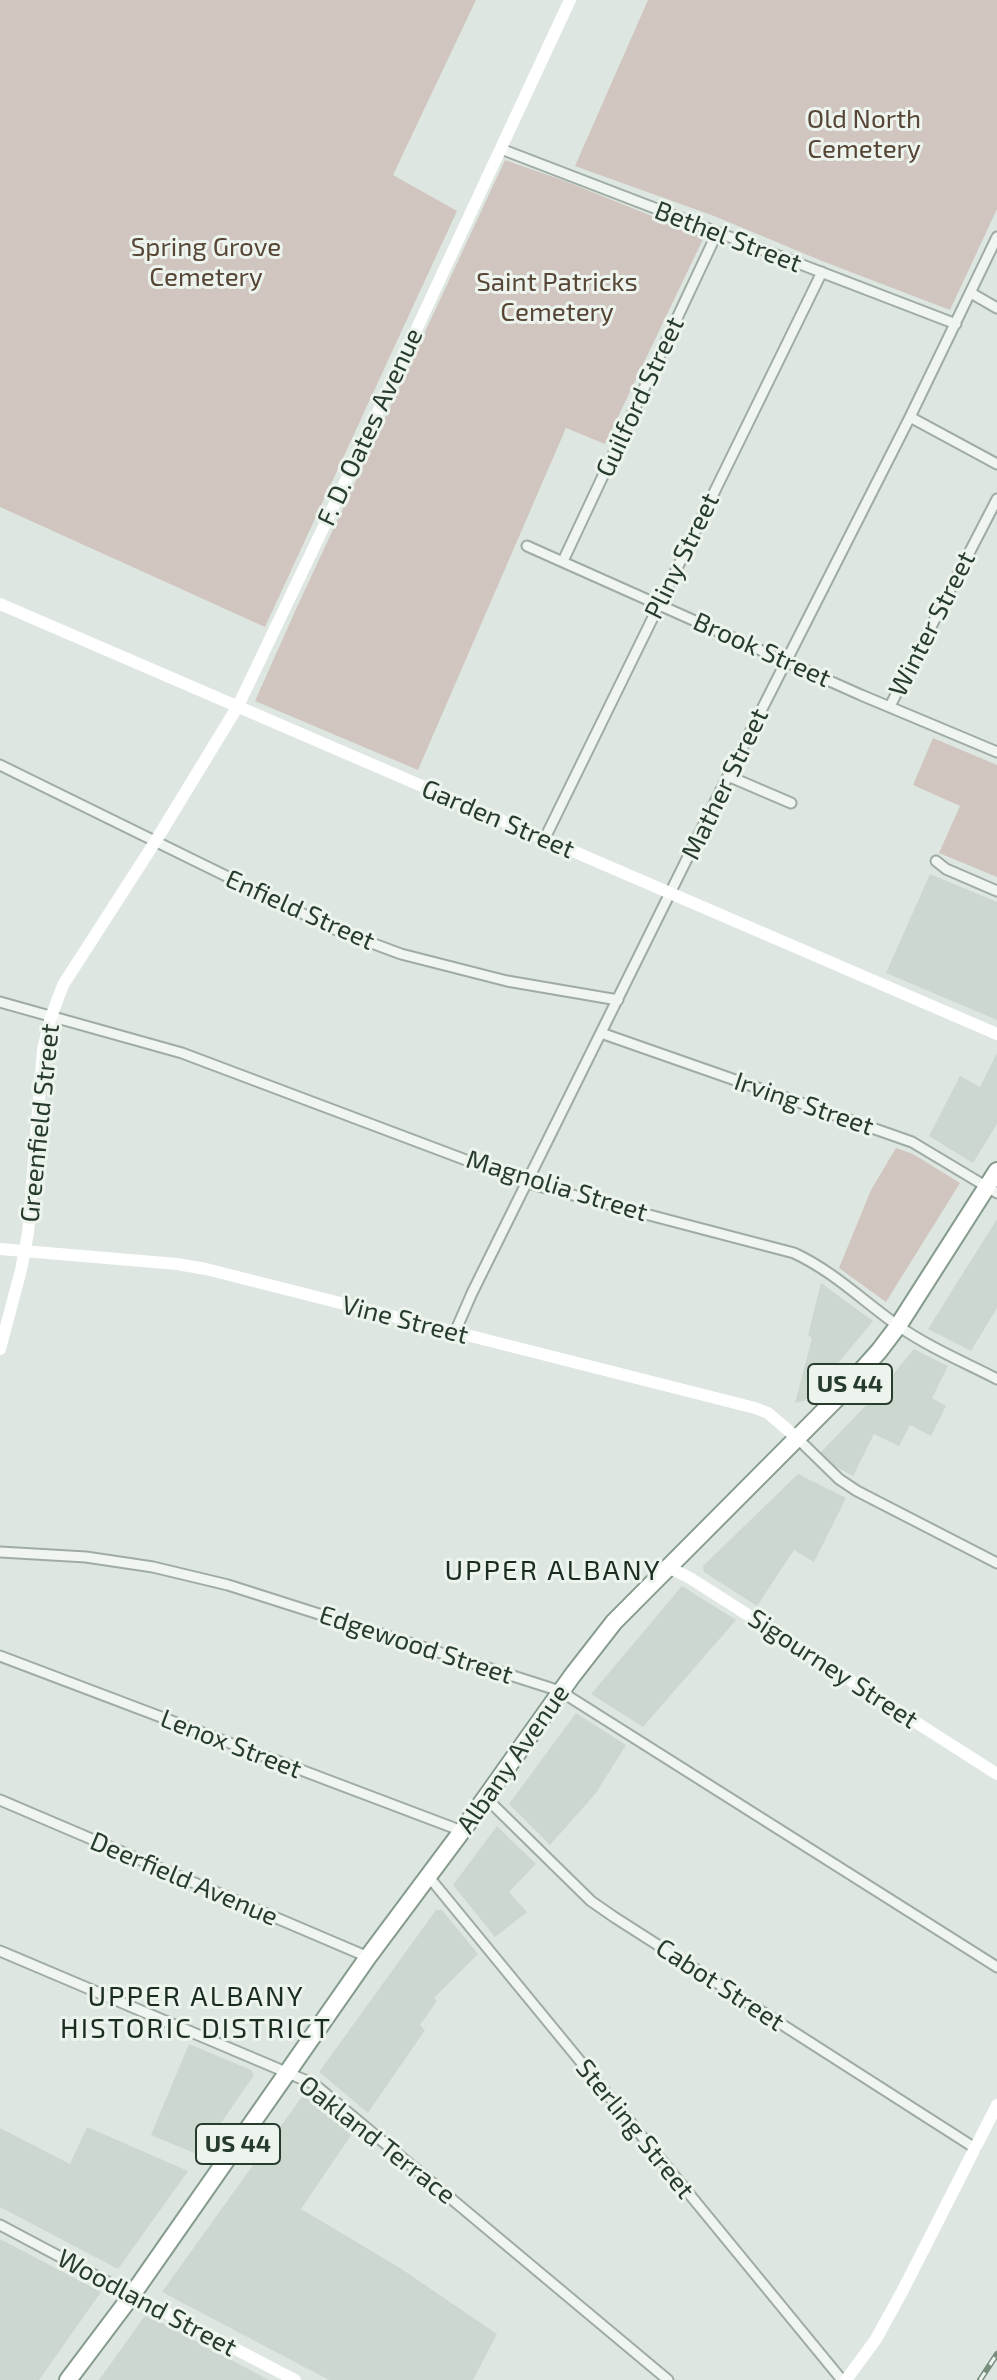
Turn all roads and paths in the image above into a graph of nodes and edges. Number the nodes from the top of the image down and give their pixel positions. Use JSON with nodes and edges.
{"nodes":[{"id":1,"x":570,"y":0,"type":"edge"},
{"id":2,"x":501,"y":149,"type":"junction"},
{"id":3,"x":717,"y":233,"type":"junction"},
{"id":4,"x":997,"y":237,"type":"edge"},
{"id":5,"x":822,"y":272,"type":"junction"},
{"id":6,"x":971,"y":293,"type":"junction"},
{"id":7,"x":997,"y":308,"type":"edge"},
{"id":8,"x":956,"y":324,"type":"junction"},
{"id":9,"x":910,"y":417,"type":"junction"},
{"id":10,"x":997,"y":464,"type":"edge"},
{"id":11,"x":997,"y":499,"type":"edge"},
{"id":12,"x":527,"y":546,"type":"dead end"},
{"id":13,"x":563,"y":561,"type":"junction"},
{"id":14,"x":0,"y":604,"type":"edge"},
{"id":15,"x":658,"y":605,"type":"junction"},
{"id":16,"x":786,"y":661,"type":"junction"},
{"id":17,"x":238,"y":706,"type":"junction"},
{"id":18,"x":890,"y":706,"type":"junction"},
{"id":19,"x":997,"y":752,"type":"edge"},
{"id":20,"x":0,"y":765,"type":"edge"},
{"id":21,"x":728,"y":776,"type":"junction"},
{"id":22,"x":791,"y":803,"type":"dead end"},
{"id":23,"x":544,"y":840,"type":"junction"},
{"id":24,"x":155,"y":842,"type":"junction"},
{"id":25,"x":936,"y":861,"type":"dead end"},
{"id":26,"x":997,"y":891,"type":"edge"},
{"id":27,"x":672,"y":893,"type":"junction"},
{"id":28,"x":618,"y":1000,"type":"junction"},
{"id":29,"x":0,"y":1002,"type":"edge"},
{"id":30,"x":51,"y":1017,"type":"junction"},
{"id":31,"x":601,"y":1033,"type":"junction"},
{"id":32,"x":997,"y":1034,"type":"edge"},
{"id":33,"x":997,"y":1171,"type":"edge"},
{"id":34,"x":527,"y":1183,"type":"junction"},
{"id":35,"x":992,"y":1191,"type":"edge"},
{"id":36,"x":0,"y":1249,"type":"edge"},
{"id":37,"x":25,"y":1251,"type":"junction"},
{"id":38,"x":898,"y":1326,"type":"junction"},
{"id":39,"x":455,"y":1332,"type":"junction"},
{"id":40,"x":0,"y":1349,"type":"edge"},
{"id":41,"x":997,"y":1379,"type":"edge"},
{"id":42,"x":796,"y":1437,"type":"junction"},
{"id":43,"x":0,"y":1552,"type":"edge"},
{"id":44,"x":997,"y":1563,"type":"edge"},
{"id":45,"x":668,"y":1567,"type":"junction"},
{"id":46,"x":0,"y":1656,"type":"edge"},
{"id":47,"x":560,"y":1691,"type":"junction"},
{"id":48,"x":997,"y":1774,"type":"edge"},
{"id":49,"x":485,"y":1797,"type":"junction"},
{"id":50,"x":0,"y":1800,"type":"edge"},
{"id":51,"x":462,"y":1831,"type":"junction"},
{"id":52,"x":429,"y":1877,"type":"junction"},
{"id":53,"x":0,"y":1951,"type":"edge"},
{"id":54,"x":368,"y":1957,"type":"junction"},
{"id":55,"x":997,"y":1967,"type":"edge"},
{"id":56,"x":288,"y":2072,"type":"junction"},
{"id":57,"x":997,"y":2105,"type":"edge"},
{"id":58,"x":975,"y":2148,"type":"junction"},
{"id":59,"x":0,"y":2225,"type":"edge"},
{"id":60,"x":132,"y":2295,"type":"junction"},
{"id":61,"x":68,"y":2380,"type":"edge"},
{"id":62,"x":295,"y":2380,"type":"edge"},
{"id":63,"x":668,"y":2380,"type":"edge"},
{"id":64,"x":844,"y":2380,"type":"edge"}],
"edges":[{"from":1,"to":2,"type":"street","name":"F. D. Oates Avenue"},
{"from":2,"to":3,"type":"street","name":"Bethel Street"},
{"from":2,"to":17,"type":"street","name":"F. D. Oates Avenue"},
{"from":3,"to":5,"type":"street","name":"Bethel Street"},
{"from":3,"to":13,"type":"street","name":"Guilford Street"},
{"from":4,"to":6,"type":"street","name":"Mather Street"},
{"from":5,"to":8,"type":"street","name":"Bethel Street"},
{"from":5,"to":15,"type":"street","name":"Pliny Street"},
{"from":6,"to":7,"type":"street"},
{"from":6,"to":8,"type":"street","name":"Mather Street"},
{"from":8,"to":9,"type":"street","name":"Mather Street"},
{"from":9,"to":10,"type":"street"},
{"from":9,"to":16,"type":"street","name":"Mather Street"},
{"from":11,"to":18,"type":"street","name":"Winter Street"},
{"from":12,"to":13,"type":"street","name":"Brook Street"},
{"from":13,"to":15,"type":"street","name":"Brook Street"},
{"from":14,"to":17,"type":"street","name":"Garden Street"},
{"from":15,"to":16,"type":"street","name":"Brook Street"},
{"from":15,"to":23,"type":"street","name":"Pliny Street"},
{"from":16,"to":18,"type":"street","name":"Brook Street"},
{"from":16,"to":21,"type":"street","name":"Mather Street"},
{"from":17,"to":23,"type":"street","name":"Garden Street"},
{"from":17,"to":24,"type":"street","name":"Greenfield Street"},
{"from":18,"to":19,"type":"street","name":"Brook Street"},
{"from":20,"to":24,"type":"street","name":"Enfield Street"},
{"from":21,"to":22,"type":"street"},
{"from":21,"to":27,"type":"street","name":"Mather Street"},
{"from":23,"to":27,"type":"street","name":"Garden Street"},
{"from":24,"to":28,"type":"street","name":"Enfield Street"},
{"from":24,"to":30,"type":"street","name":"Greenfield Street"},
{"from":25,"to":26,"type":"street"},
{"from":27,"to":28,"type":"street","name":"Mather Street"},
{"from":27,"to":32,"type":"street","name":"Garden Street"},
{"from":28,"to":31,"type":"street","name":"Mather Street"},
{"from":29,"to":30,"type":"street","name":"Magnolia Street"},
{"from":30,"to":34,"type":"street","name":"Magnolia Street"},
{"from":30,"to":37,"type":"street","name":"Greenfield Street"},
{"from":31,"to":34,"type":"street","name":"Mather Street"},
{"from":31,"to":35,"type":"street","name":"Irving Street"},
{"from":33,"to":35,"type":"highway","name":"Albany Avenue","number":"US 44"},
{"from":34,"to":38,"type":"street","name":"Magnolia Street"},
{"from":34,"to":39,"type":"street","name":"Mather Street"},
{"from":35,"to":38,"type":"highway","name":"Albany Avenue","number":"US 44"},
{"from":36,"to":37,"type":"street","name":"Vine Street"},
{"from":37,"to":39,"type":"street","name":"Vine Street"},
{"from":37,"to":40,"type":"street","name":"Greenfield Street"},
{"from":38,"to":41,"type":"street","name":"Magnolia Street"},
{"from":38,"to":42,"type":"highway","name":"Albany Avenue","number":"US 44"},
{"from":39,"to":42,"type":"street","name":"Vine Street"},
{"from":42,"to":44,"type":"street"},
{"from":42,"to":45,"type":"highway","name":"Albany Avenue","number":"US 44"},
{"from":43,"to":47,"type":"street","name":"Edgewood Street"},
{"from":45,"to":47,"type":"highway","name":"Albany Avenue","number":"US 44"},
{"from":45,"to":48,"type":"street","name":"Sigourney Street"},
{"from":46,"to":51,"type":"street","name":"Lenox Street"},
{"from":47,"to":49,"type":"highway","name":"Albany Avenue","number":"US 44"},
{"from":47,"to":55,"type":"street","name":"Edgewood Street"},
{"from":49,"to":51,"type":"highway","name":"Albany Avenue","number":"US 44"},
{"from":49,"to":58,"type":"street","name":"Cabot Street"},
{"from":50,"to":54,"type":"street","name":"Deerfield Avenue"},
{"from":51,"to":52,"type":"highway","name":"Albany Avenue","number":"US 44"},
{"from":52,"to":54,"type":"highway","name":"Albany Avenue","number":"US 44"},
{"from":52,"to":64,"type":"street","name":"Sterling Street"},
{"from":53,"to":56,"type":"street","name":"Oakland Terrace"},
{"from":54,"to":56,"type":"highway","name":"Albany Avenue","number":"US 44"},
{"from":56,"to":60,"type":"highway","name":"Albany Avenue","number":"US 44"},
{"from":56,"to":63,"type":"street","name":"Oakland Terrace"},
{"from":57,"to":58,"type":"street"},
{"from":58,"to":64,"type":"street"},
{"from":59,"to":60,"type":"street","name":"Woodland Street"},
{"from":60,"to":61,"type":"highway","name":"Albany Avenue","number":"US 44"},
{"from":60,"to":62,"type":"street","name":"Woodland Street"}]}
